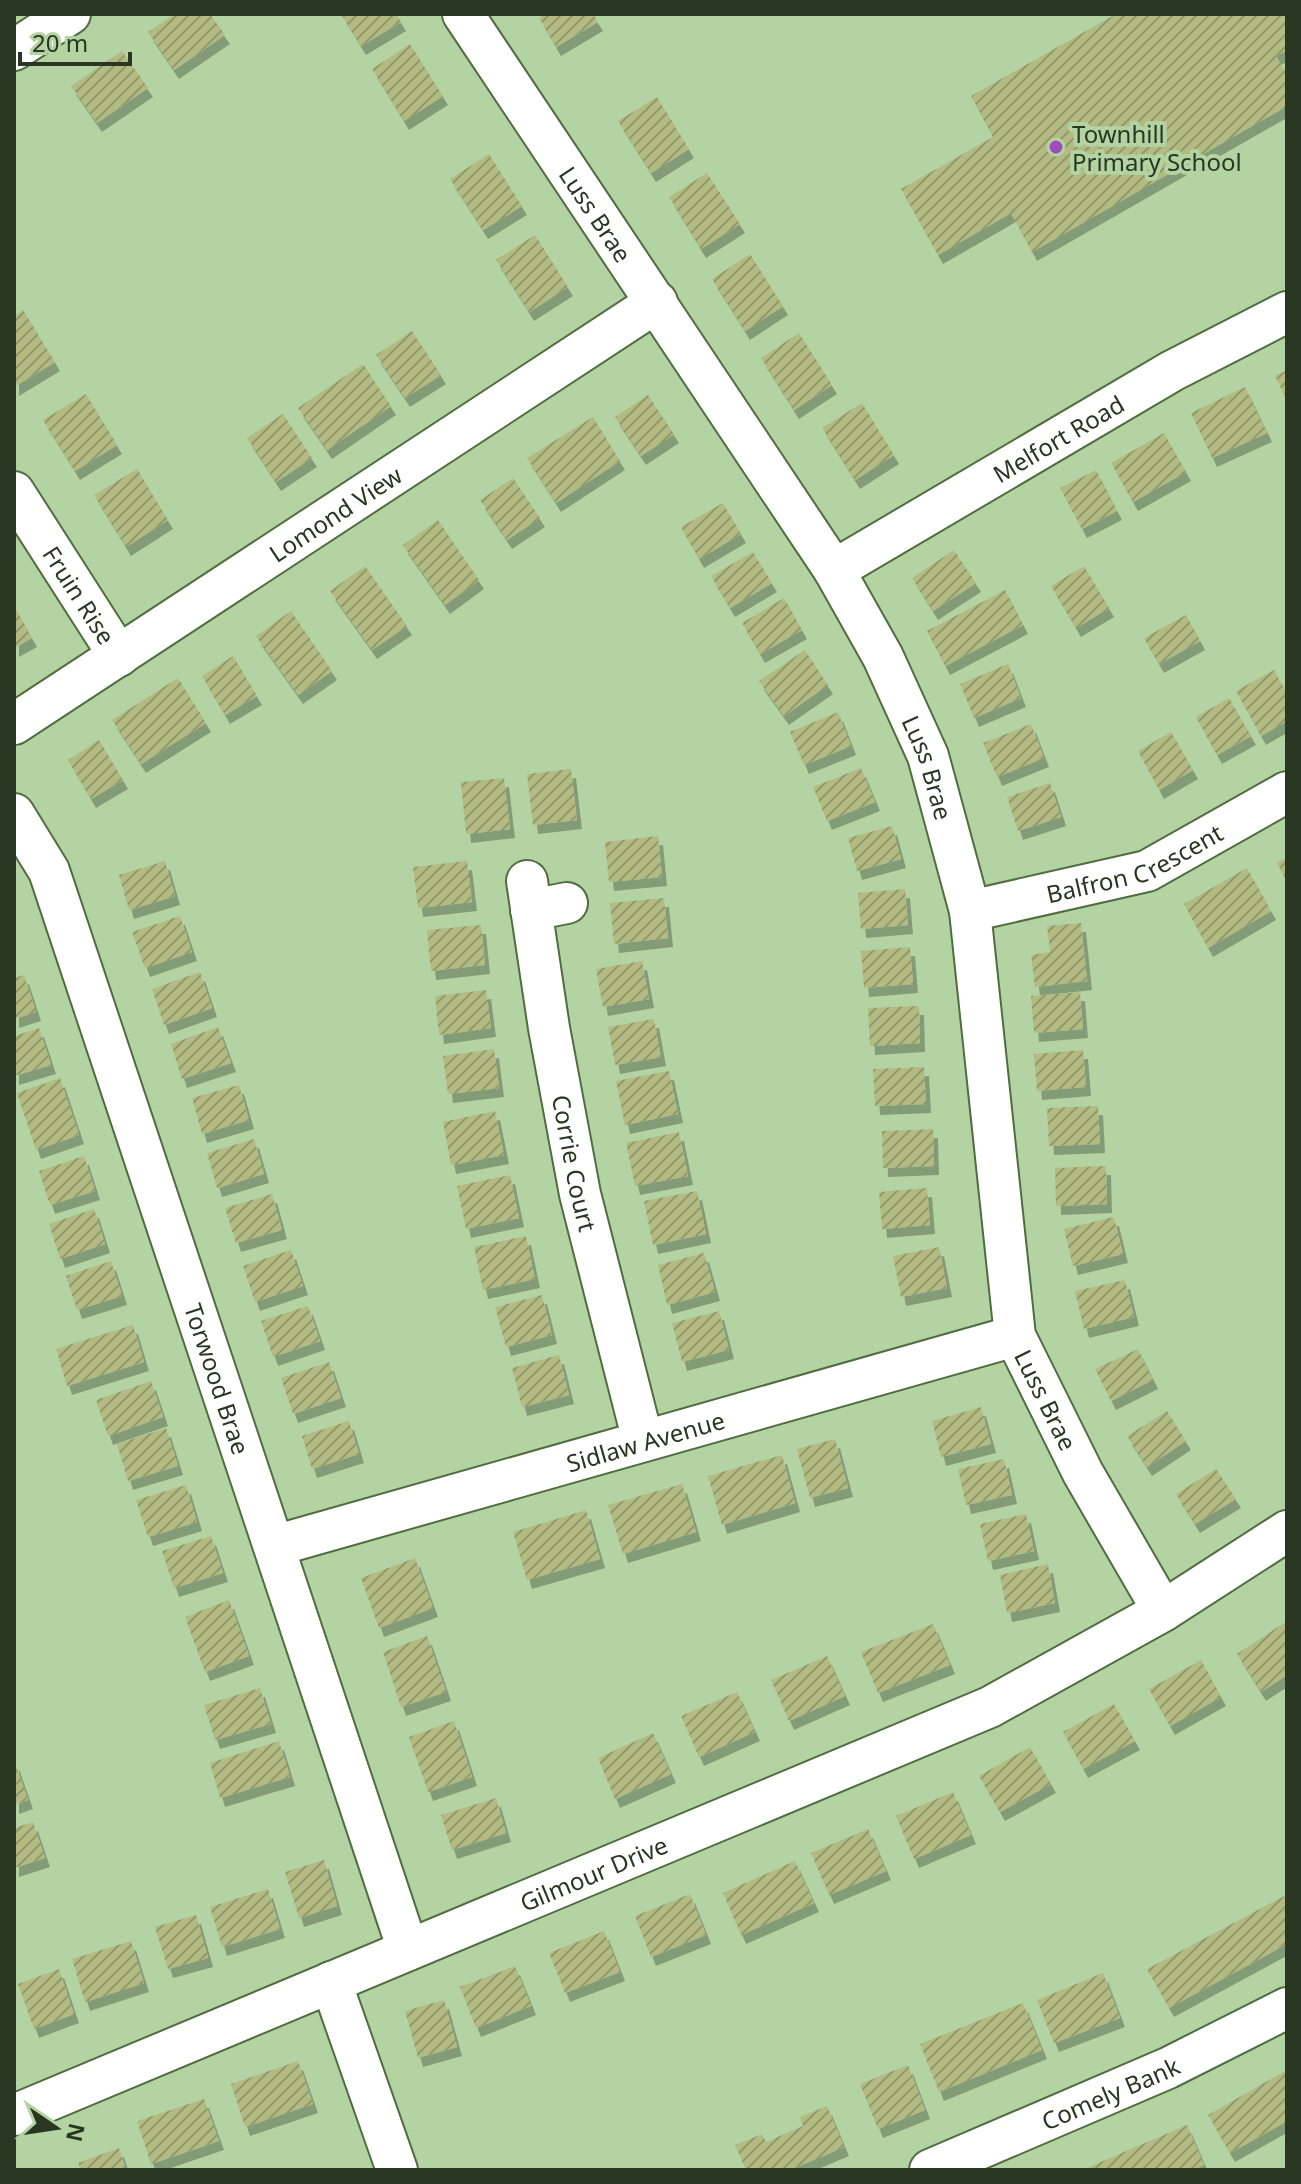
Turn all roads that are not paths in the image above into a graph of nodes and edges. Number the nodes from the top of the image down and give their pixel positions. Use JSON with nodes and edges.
{"nodes":[{"id":1,"x":70,"y":14,"type":"edge"},
{"id":2,"x":463,"y":14,"type":"edge"},
{"id":3,"x":14,"y":50,"type":"edge"},
{"id":4,"x":657,"y":302,"type":"junction"},
{"id":5,"x":1287,"y":312,"type":"edge"},
{"id":6,"x":14,"y":492,"type":"edge"},
{"id":7,"x":834,"y":570,"type":"junction"},
{"id":8,"x":119,"y":656,"type":"junction"},
{"id":9,"x":14,"y":724,"type":"edge"},
{"id":10,"x":1287,"y":792,"type":"edge"},
{"id":11,"x":14,"y":814,"type":"edge"},
{"id":12,"x":542,"y":898,"type":"dead end"},
{"id":13,"x":970,"y":911,"type":"junction"},
{"id":14,"x":1015,"y":1336,"type":"junction"},
{"id":15,"x":643,"y":1441,"type":"junction"},
{"id":16,"x":1287,"y":1531,"type":"edge"},
{"id":17,"x":274,"y":1546,"type":"junction"},
{"id":18,"x":1163,"y":1611,"type":"junction"},
{"id":19,"x":408,"y":1950,"type":"junction"},
{"id":20,"x":331,"y":1982,"type":"junction"},
{"id":21,"x":1287,"y":2008,"type":"edge"},
{"id":22,"x":14,"y":2115,"type":"edge"},
{"id":23,"x":397,"y":2170,"type":"edge"},
{"id":24,"x":930,"y":2170,"type":"edge"}],
"edges":[{"from":1,"to":3,"type":"street"},
{"from":2,"to":4,"type":"street","name":"Luss Brae"},
{"from":4,"to":7,"type":"street","name":"Luss Brae"},
{"from":4,"to":8,"type":"street","name":"Lomond View"},
{"from":5,"to":7,"type":"street","name":"Melfort Road"},
{"from":6,"to":8,"type":"street","name":"Fruin Rise"},
{"from":7,"to":13,"type":"street","name":"Luss Brae"},
{"from":8,"to":9,"type":"street","name":"Lomond View"},
{"from":10,"to":13,"type":"street","name":"Balfron Crescent"},
{"from":11,"to":17,"type":"street","name":"Torwood Brae"},
{"from":12,"to":15,"type":"street","name":"Corrie Court"},
{"from":13,"to":14,"type":"street","name":"Luss Brae"},
{"from":14,"to":15,"type":"street","name":"Sidlaw Avenue"},
{"from":14,"to":18,"type":"street","name":"Luss Brae"},
{"from":15,"to":17,"type":"street","name":"Sidlaw Avenue"},
{"from":16,"to":18,"type":"street"},
{"from":17,"to":19,"type":"street","name":"Torwood Brae"},
{"from":18,"to":19,"type":"street","name":"Gilmour Drive"},
{"from":19,"to":20,"type":"street","name":"Gilmour Drive"},
{"from":20,"to":22,"type":"street","name":"Gilmour Drive"},
{"from":20,"to":23,"type":"street"},
{"from":21,"to":24,"type":"street","name":"Comely Bank"}]}
